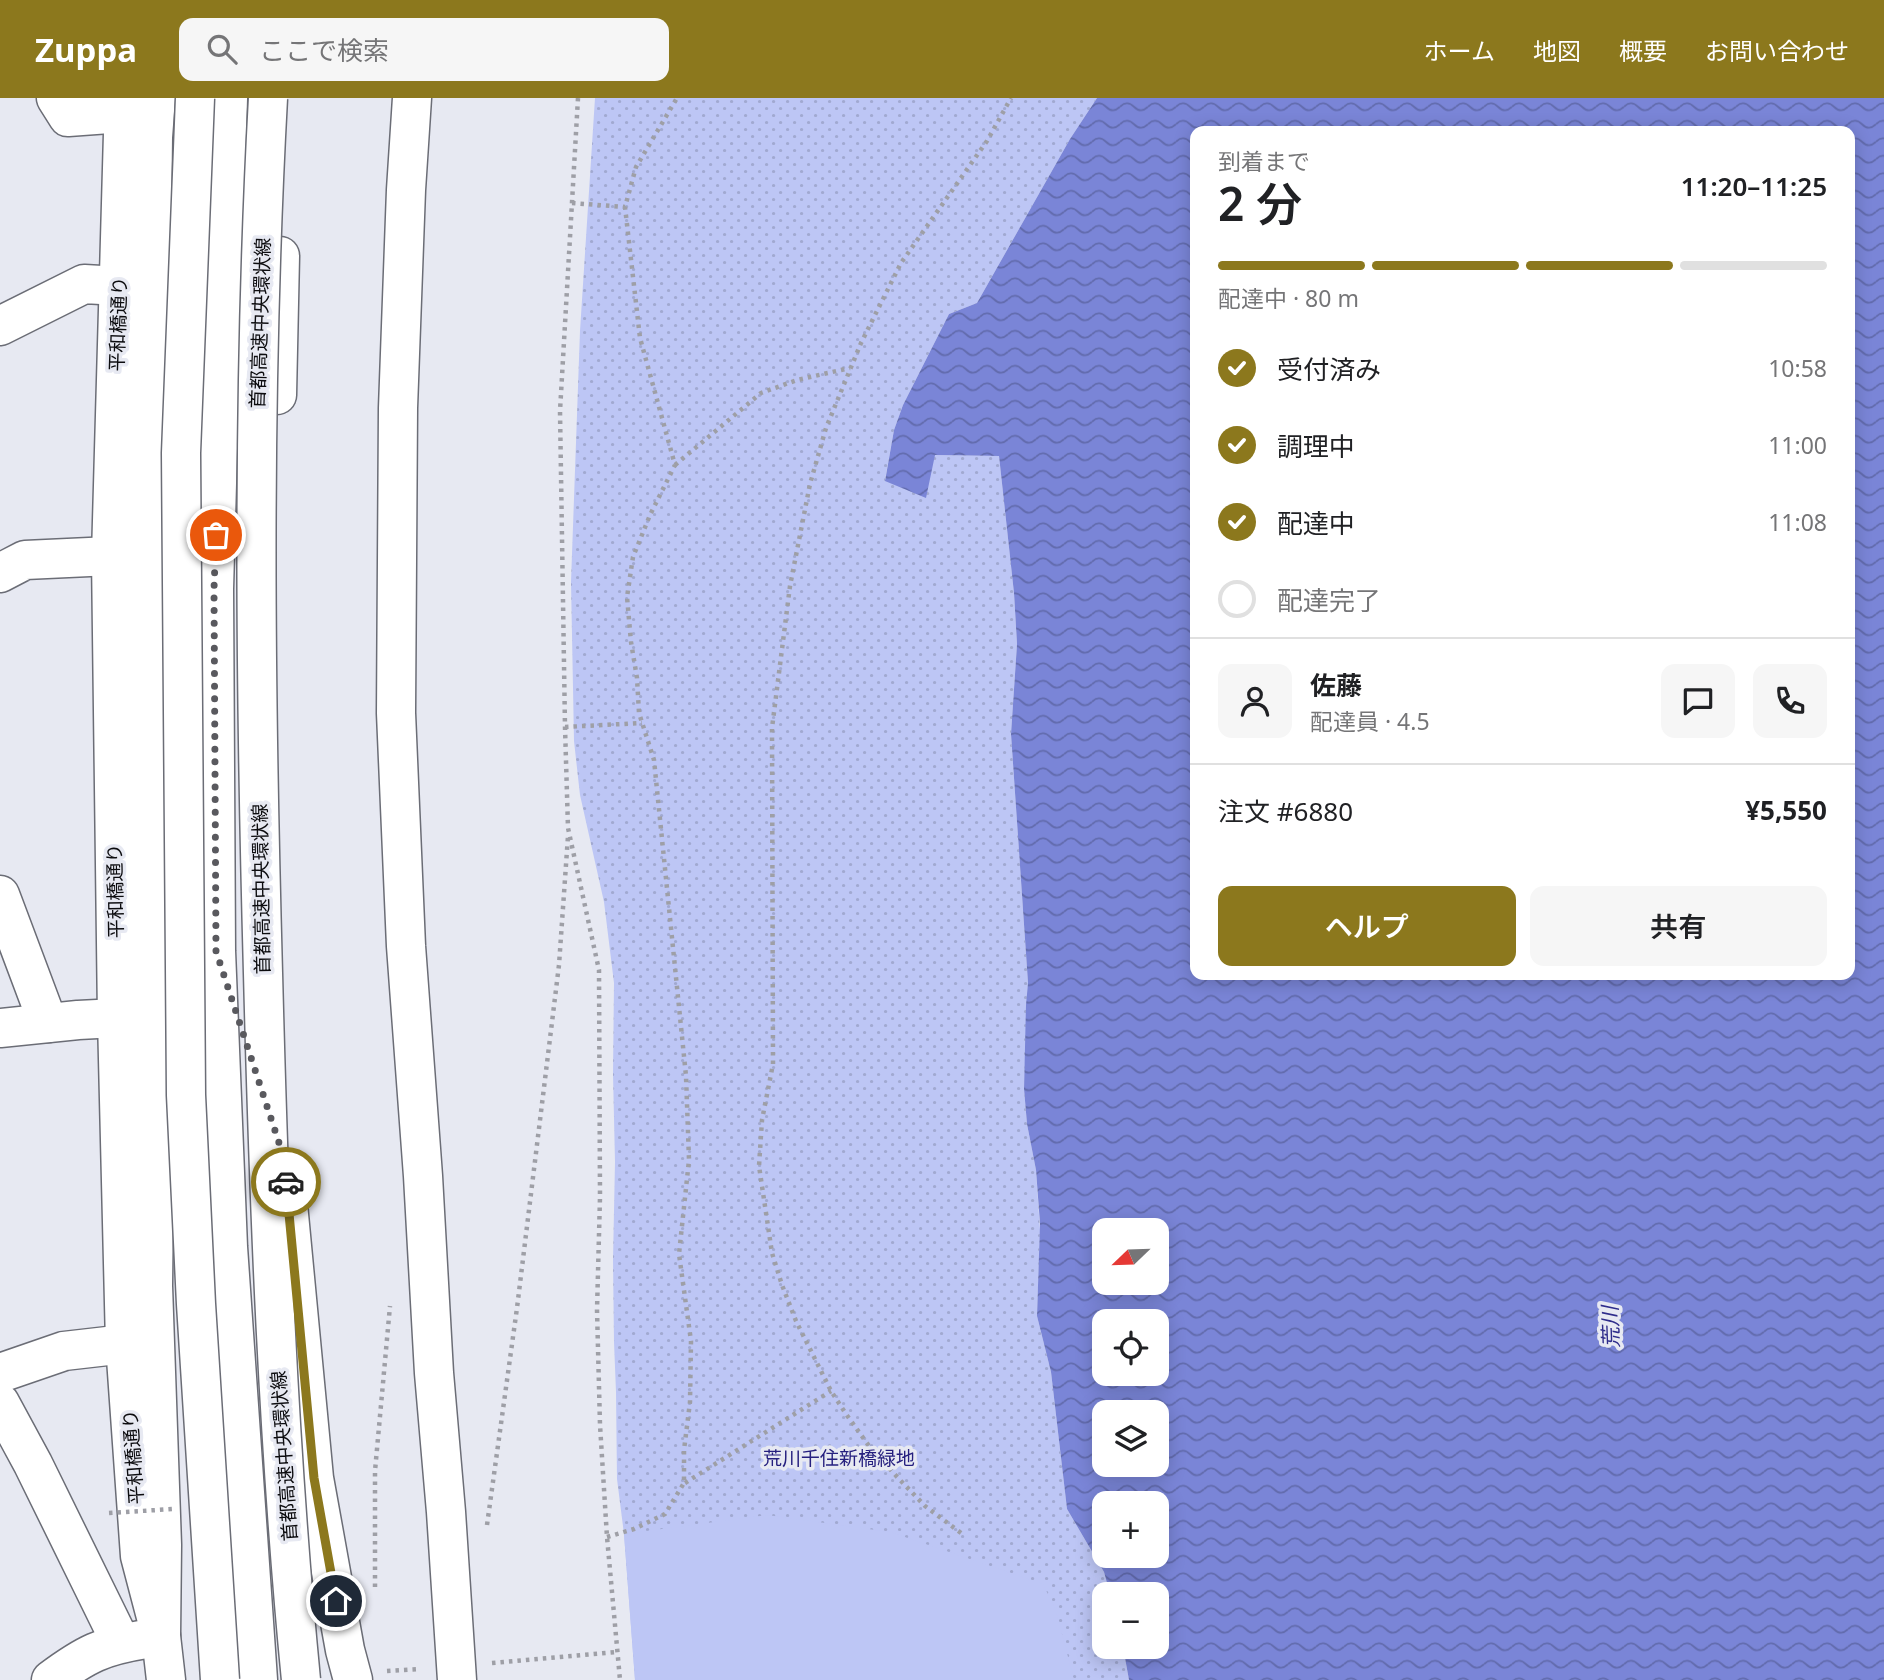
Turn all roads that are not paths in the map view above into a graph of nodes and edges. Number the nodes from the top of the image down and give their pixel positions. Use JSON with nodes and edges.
{"nodes":[{"id":1,"x":56,"y":98,"type":"edge"},
{"id":2,"x":268,"y":98,"type":"edge"},
{"id":3,"x":412,"y":98,"type":"edge"},
{"id":4,"x":224,"y":100,"type":"edge"},
{"id":5,"x":134,"y":103,"type":"edge"},
{"id":6,"x":119,"y":286,"type":"junction"},
{"id":7,"x":0,"y":326,"type":"edge"},
{"id":8,"x":110,"y":556,"type":"junction"},
{"id":9,"x":0,"y":573,"type":"edge"},
{"id":10,"x":0,"y":895,"type":"edge"},
{"id":11,"x":216,"y":951,"type":"junction"},
{"id":12,"x":117,"y":1018,"type":"junction"},
{"id":13,"x":48,"y":1023,"type":"junction"},
{"id":14,"x":0,"y":1028,"type":"edge"},
{"id":15,"x":283,"y":1155,"type":"junction"},
{"id":16,"x":125,"y":1344,"type":"junction"},
{"id":17,"x":0,"y":1373,"type":"edge"},
{"id":18,"x":0,"y":1403,"type":"edge"},
{"id":19,"x":162,"y":1636,"type":"junction"},
{"id":20,"x":121,"y":1643,"type":"junction"},
{"id":21,"x":456,"y":1673,"type":"edge"},
{"id":22,"x":366,"y":1676,"type":"edge"},
{"id":23,"x":51,"y":1680,"type":"edge"},
{"id":24,"x":166,"y":1680,"type":"edge"},
{"id":25,"x":220,"y":1680,"type":"edge"},
{"id":26,"x":247,"y":1680,"type":"edge"},
{"id":27,"x":258,"y":1680,"type":"edge"},
{"id":28,"x":301,"y":1680,"type":"edge"}],
"edges":[{"from":1,"to":5,"type":"main road"},
{"from":2,"to":28,"type":"main road","name":"首都高速中央環状線","bridge":true},
{"from":3,"to":21,"type":"main road"},
{"from":4,"to":11,"type":"main road"},
{"from":4,"to":15,"type":"main road"},
{"from":4,"to":25,"type":"main road","bridge":true},
{"from":4,"to":26,"type":"main road"},
{"from":5,"to":6,"type":"main road","name":"平和橋通り"},
{"from":5,"to":19,"type":"main road"},
{"from":6,"to":7,"type":"main road"},
{"from":6,"to":8,"type":"main road","name":"平和橋通り"},
{"from":8,"to":9,"type":"main road"},
{"from":8,"to":12,"type":"main road","name":"平和橋通り"},
{"from":10,"to":13,"type":"main road"},
{"from":11,"to":15,"type":"main road"},
{"from":11,"to":27,"type":"main road"},
{"from":12,"to":13,"type":"main road"},
{"from":12,"to":16,"type":"main road","name":"平和橋通り"},
{"from":13,"to":14,"type":"main road"},
{"from":15,"to":22,"type":"main road"},
{"from":16,"to":17,"type":"main road"},
{"from":16,"to":19,"type":"main road","name":"平和橋通り"},
{"from":18,"to":20,"type":"main road"},
{"from":19,"to":20,"type":"main road"},
{"from":19,"to":24,"type":"main road","name":"平和橋通り"},
{"from":20,"to":23,"type":"main road"}]}
